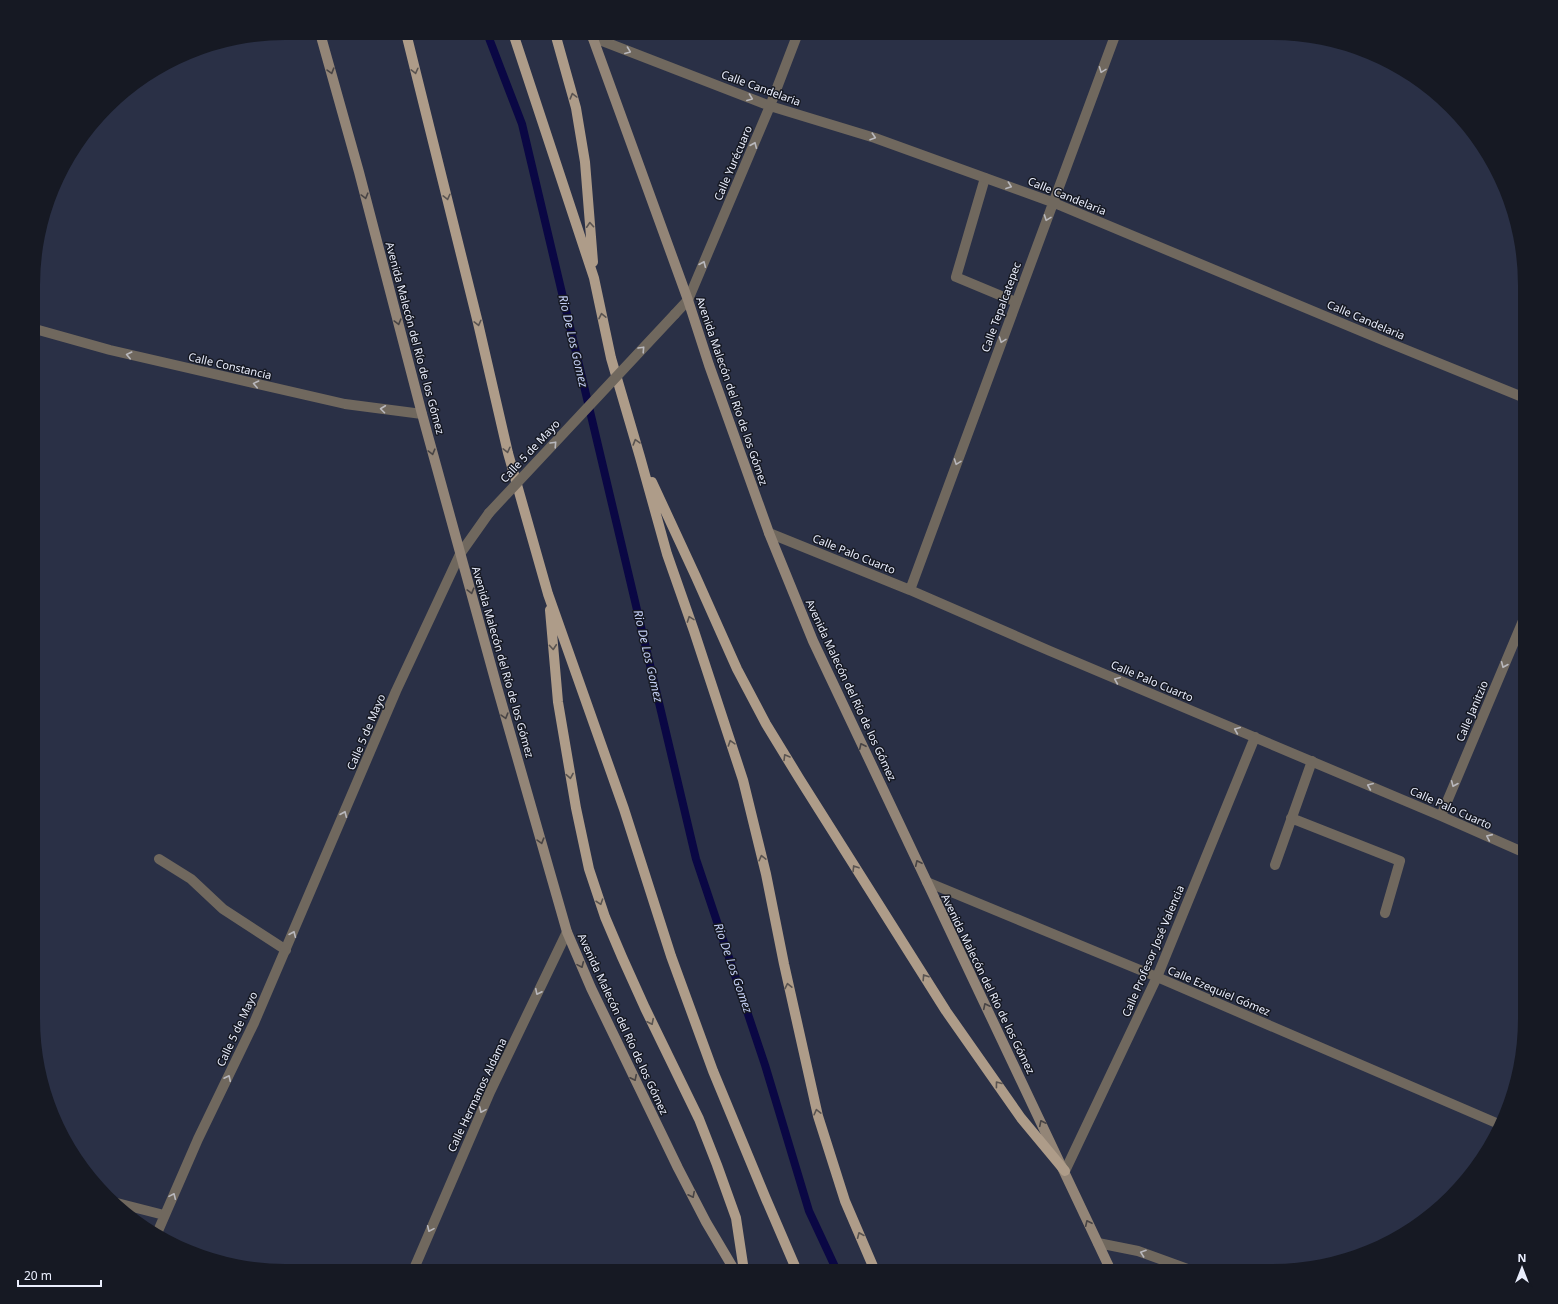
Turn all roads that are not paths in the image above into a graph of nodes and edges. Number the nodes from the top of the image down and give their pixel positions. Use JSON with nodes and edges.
{"nodes":[{"id":1,"x":322,"y":40,"type":"edge"},
{"id":2,"x":408,"y":40,"type":"edge"},
{"id":3,"x":515,"y":40,"type":"edge"},
{"id":4,"x":557,"y":40,"type":"edge"},
{"id":5,"x":593,"y":40,"type":"edge"},
{"id":6,"x":604,"y":40,"type":"edge"},
{"id":7,"x":795,"y":40,"type":"edge"},
{"id":8,"x":1113,"y":40,"type":"edge"},
{"id":9,"x":770,"y":106,"type":"junction"},
{"id":10,"x":985,"y":178,"type":"junction"},
{"id":11,"x":1052,"y":202,"type":"junction"},
{"id":12,"x":594,"y":278,"type":"junction"},
{"id":13,"x":688,"y":300,"type":"junction"},
{"id":14,"x":1016,"y":302,"type":"junction"},
{"id":15,"x":40,"y":330,"type":"edge"},
{"id":16,"x":1518,"y":395,"type":"edge"},
{"id":17,"x":422,"y":414,"type":"junction"},
{"id":18,"x":640,"y":457,"type":"junction"},
{"id":19,"x":770,"y":533,"type":"junction"},
{"id":20,"x":460,"y":554,"type":"junction"},
{"id":21,"x":910,"y":590,"type":"junction"},
{"id":22,"x":548,"y":594,"type":"junction"},
{"id":23,"x":1518,"y":632,"type":"edge"},
{"id":24,"x":1255,"y":737,"type":"junction"},
{"id":25,"x":1312,"y":761,"type":"junction"},
{"id":26,"x":1440,"y":816,"type":"junction"},
{"id":27,"x":1292,"y":818,"type":"junction"},
{"id":28,"x":1518,"y":850,"type":"edge"},
{"id":29,"x":159,"y":859,"type":"dead end"},
{"id":30,"x":1275,"y":865,"type":"dead end"},
{"id":31,"x":927,"y":882,"type":"junction"},
{"id":32,"x":1384,"y":914,"type":"dead end"},
{"id":33,"x":567,"y":932,"type":"junction"},
{"id":34,"x":286,"y":950,"type":"junction"},
{"id":35,"x":1157,"y":977,"type":"junction"},
{"id":36,"x":1495,"y":1122,"type":"edge"},
{"id":37,"x":1064,"y":1171,"type":"junction"},
{"id":38,"x":126,"y":1205,"type":"edge"},
{"id":39,"x":164,"y":1215,"type":"junction"},
{"id":40,"x":159,"y":1229,"type":"edge"},
{"id":41,"x":1098,"y":1243,"type":"junction"},
{"id":42,"x":416,"y":1264,"type":"edge"},
{"id":43,"x":731,"y":1264,"type":"edge"},
{"id":44,"x":743,"y":1264,"type":"edge"},
{"id":45,"x":794,"y":1264,"type":"edge"},
{"id":46,"x":873,"y":1264,"type":"edge"},
{"id":47,"x":1108,"y":1264,"type":"edge"},
{"id":48,"x":1173,"y":1264,"type":"edge"}],
"edges":[{"from":1,"to":17,"type":"street","name":"Avenida Malecón del Río de los Gómez","one_way":true},
{"from":2,"to":22,"type":"main road","one_way":true},
{"from":3,"to":12,"type":"main road"},
{"from":12,"to":4,"type":"main road","one_way":true},
{"from":5,"to":13,"type":"street","name":"Avenida Malecón del Río de los Gómez"},
{"from":6,"to":9,"type":"street","name":"Calle Candelaria","one_way":true},
{"from":7,"to":9,"type":"street","name":"Calle Yurécuaro"},
{"from":8,"to":11,"type":"street","name":"Calle Tepalcatepec","one_way":true},
{"from":9,"to":10,"type":"street","name":"Calle Candelaria","one_way":true},
{"from":13,"to":9,"type":"street","name":"Calle Yurécuaro","one_way":true},
{"from":10,"to":11,"type":"street","name":"Calle Candelaria","one_way":true},
{"from":10,"to":14,"type":"street"},
{"from":11,"to":14,"type":"street","name":"Calle Tepalcatepec","one_way":true},
{"from":11,"to":16,"type":"street","name":"Calle Candelaria"},
{"from":18,"to":12,"type":"main road","one_way":true},
{"from":13,"to":19,"type":"street","name":"Avenida Malecón del Río de los Gómez"},
{"from":20,"to":13,"type":"street","name":"Calle 5 de Mayo","one_way":true,"bridge":true},
{"from":14,"to":21,"type":"street","name":"Calle Tepalcatepec","one_way":true},
{"from":17,"to":15,"type":"street","name":"Calle Constancia","one_way":true},
{"from":17,"to":20,"type":"street","name":"Avenida Malecón del Río de los Gómez","one_way":true},
{"from":37,"to":18,"type":"main road","one_way":true},
{"from":46,"to":18,"type":"main road","one_way":true},
{"from":19,"to":21,"type":"street","name":"Calle Palo Cuarto"},
{"from":31,"to":19,"type":"street","name":"Avenida Malecón del Río de los Gómez","one_way":true},
{"from":20,"to":33,"type":"street","name":"Avenida Malecón del Río de los Gómez","one_way":true},
{"from":34,"to":20,"type":"street","name":"Calle 5 de Mayo","one_way":true},
{"from":24,"to":21,"type":"street","name":"Calle Palo Cuarto","one_way":true},
{"from":22,"to":44,"type":"main road","one_way":true},
{"from":22,"to":45,"type":"main road"},
{"from":23,"to":26,"type":"street","name":"Calle Janitzio","one_way":true},
{"from":24,"to":25,"type":"street","name":"Calle Palo Cuarto"},
{"from":24,"to":35,"type":"street","name":"Calle Profesor José Valencia"},
{"from":26,"to":25,"type":"street","name":"Calle Palo Cuarto","one_way":true},
{"from":25,"to":27,"type":"street"},
{"from":28,"to":26,"type":"street","name":"Calle Palo Cuarto","one_way":true},
{"from":27,"to":30,"type":"street"},
{"from":27,"to":32,"type":"street"},
{"from":29,"to":34,"type":"street"},
{"from":31,"to":35,"type":"street","name":"Calle Ezequiel Gómez"},
{"from":37,"to":31,"type":"street","name":"Avenida Malecón del Río de los Gómez","one_way":true},
{"from":33,"to":42,"type":"street","name":"Calle Hermanos Aldama","one_way":true},
{"from":33,"to":43,"type":"street","name":"Avenida Malecón del Río de los Gómez","one_way":true},
{"from":39,"to":34,"type":"street","name":"Calle 5 de Mayo","one_way":true},
{"from":35,"to":36,"type":"street","name":"Calle Ezequiel Gómez"},
{"from":35,"to":37,"type":"street","name":"Calle Profesor José Valencia"},
{"from":41,"to":37,"type":"street","name":"Avenida Malecón del Río de los Gómez","one_way":true},
{"from":38,"to":39,"type":"street"},
{"from":39,"to":40,"type":"street","name":"Calle 5 de Mayo"},
{"from":41,"to":47,"type":"street","name":"Avenida Malecón del Río de los Gómez"},
{"from":48,"to":41,"type":"street","one_way":true}]}
